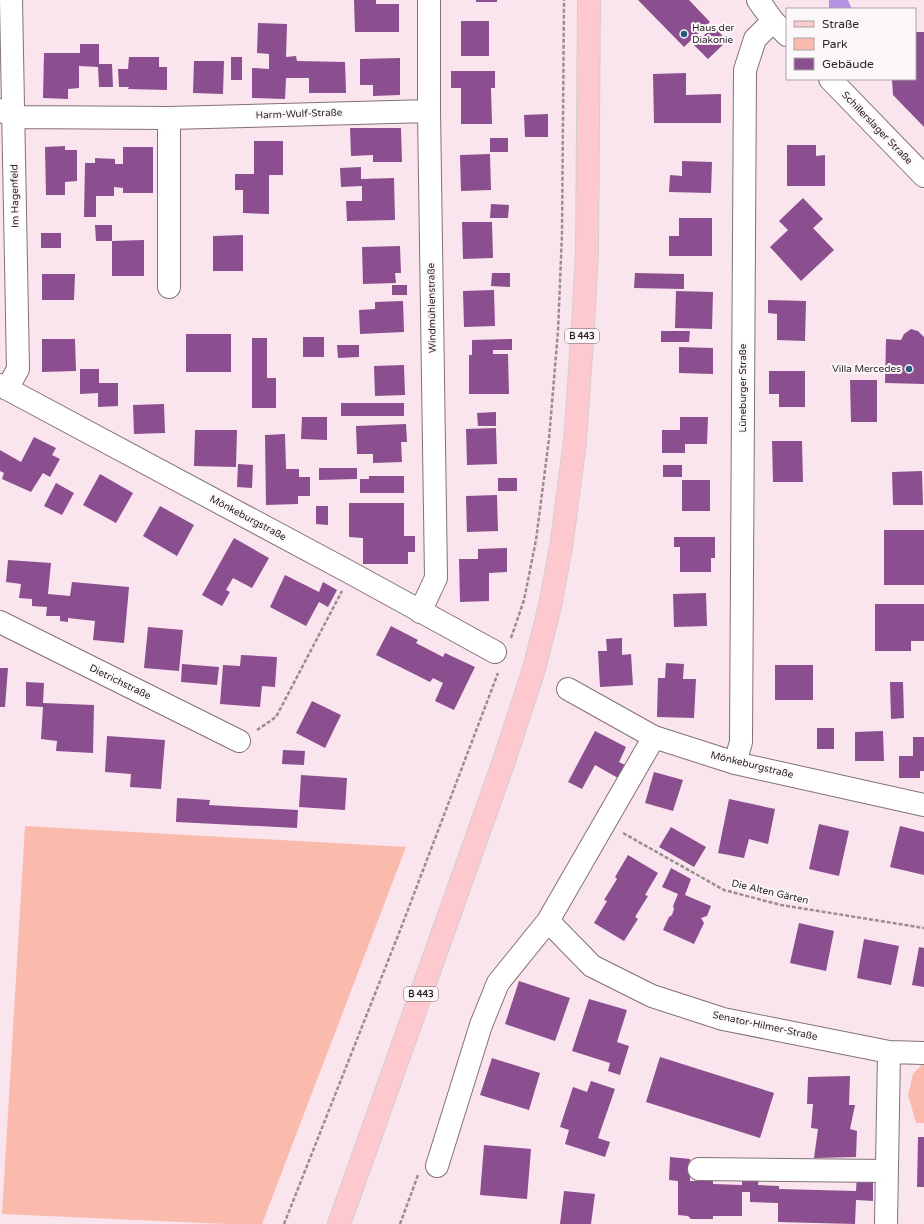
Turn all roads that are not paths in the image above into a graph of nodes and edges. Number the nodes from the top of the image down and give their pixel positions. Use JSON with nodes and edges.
{"nodes":[{"id":1,"x":12,"y":0,"type":"edge"},
{"id":2,"x":429,"y":0,"type":"edge"},
{"id":3,"x":589,"y":0,"type":"edge"},
{"id":4,"x":758,"y":0,"type":"edge"},
{"id":5,"x":780,"y":28,"type":"edge"},
{"id":6,"x":831,"y":80,"type":"edge"},
{"id":7,"x":429,"y":111,"type":"junction"},
{"id":8,"x":7,"y":113,"type":"edge"},
{"id":9,"x":169,"y":118,"type":"junction"},
{"id":10,"x":924,"y":176,"type":"edge"},
{"id":11,"x":170,"y":287,"type":"dead end"},
{"id":12,"x":3,"y":387,"type":"edge"},
{"id":13,"x":420,"y":612,"type":"junction"},
{"id":14,"x":0,"y":622,"type":"edge"},
{"id":15,"x":501,"y":655,"type":"road end"},
{"id":16,"x":568,"y":689,"type":"dead end"},
{"id":17,"x":654,"y":737,"type":"junction"},
{"id":18,"x":239,"y":741,"type":"road end"},
{"id":19,"x":735,"y":763,"type":"junction"},
{"id":20,"x":924,"y":805,"type":"edge"},
{"id":21,"x":548,"y":921,"type":"junction"},
{"id":22,"x":889,"y":1052,"type":"junction"},
{"id":23,"x":924,"y":1053,"type":"edge"},
{"id":24,"x":437,"y":1166,"type":"road end"},
{"id":25,"x":699,"y":1169,"type":"dead end"},
{"id":26,"x":886,"y":1171,"type":"junction"},
{"id":27,"x":339,"y":1224,"type":"edge"},
{"id":28,"x":886,"y":1224,"type":"edge"}],
"edges":[{"from":1,"to":8,"type":"street","name":"Im Hagenfeld"},
{"from":2,"to":7,"type":"street","name":"Windmühlenstraße"},
{"from":3,"to":27,"type":"main road","number":"B 443"},
{"from":4,"to":5,"type":"street"},
{"from":5,"to":19,"type":"street","name":"Lüneburger Straße"},
{"from":6,"to":10,"type":"street","name":"Schillerslager Straße"},
{"from":7,"to":9,"type":"street","name":"Harm-Wulf-Straße"},
{"from":7,"to":13,"type":"street","name":"Windmühlenstraße"},
{"from":8,"to":9,"type":"street","name":"Harm-Wulf-Straße"},
{"from":8,"to":12,"type":"street","name":"Im Hagenfeld"},
{"from":9,"to":11,"type":"street"},
{"from":12,"to":13,"type":"street","name":"Mönkeburgstraße"},
{"from":13,"to":15,"type":"street","name":"Mönkeburgstraße"},
{"from":14,"to":18,"type":"street","name":"Dietrichstraße"},
{"from":16,"to":17,"type":"street","name":"Mönkeburgstraße"},
{"from":17,"to":19,"type":"street","name":"Mönkeburgstraße"},
{"from":17,"to":21,"type":"street"},
{"from":19,"to":20,"type":"street","name":"Mönkeburgstraße"},
{"from":21,"to":22,"type":"street","name":"Senator-Hilmer-Straße"},
{"from":21,"to":24,"type":"street"},
{"from":22,"to":23,"type":"street","name":"Senator-Hilmer-Straße"},
{"from":22,"to":26,"type":"street"},
{"from":25,"to":26,"type":"street"},
{"from":26,"to":28,"type":"street"}]}
